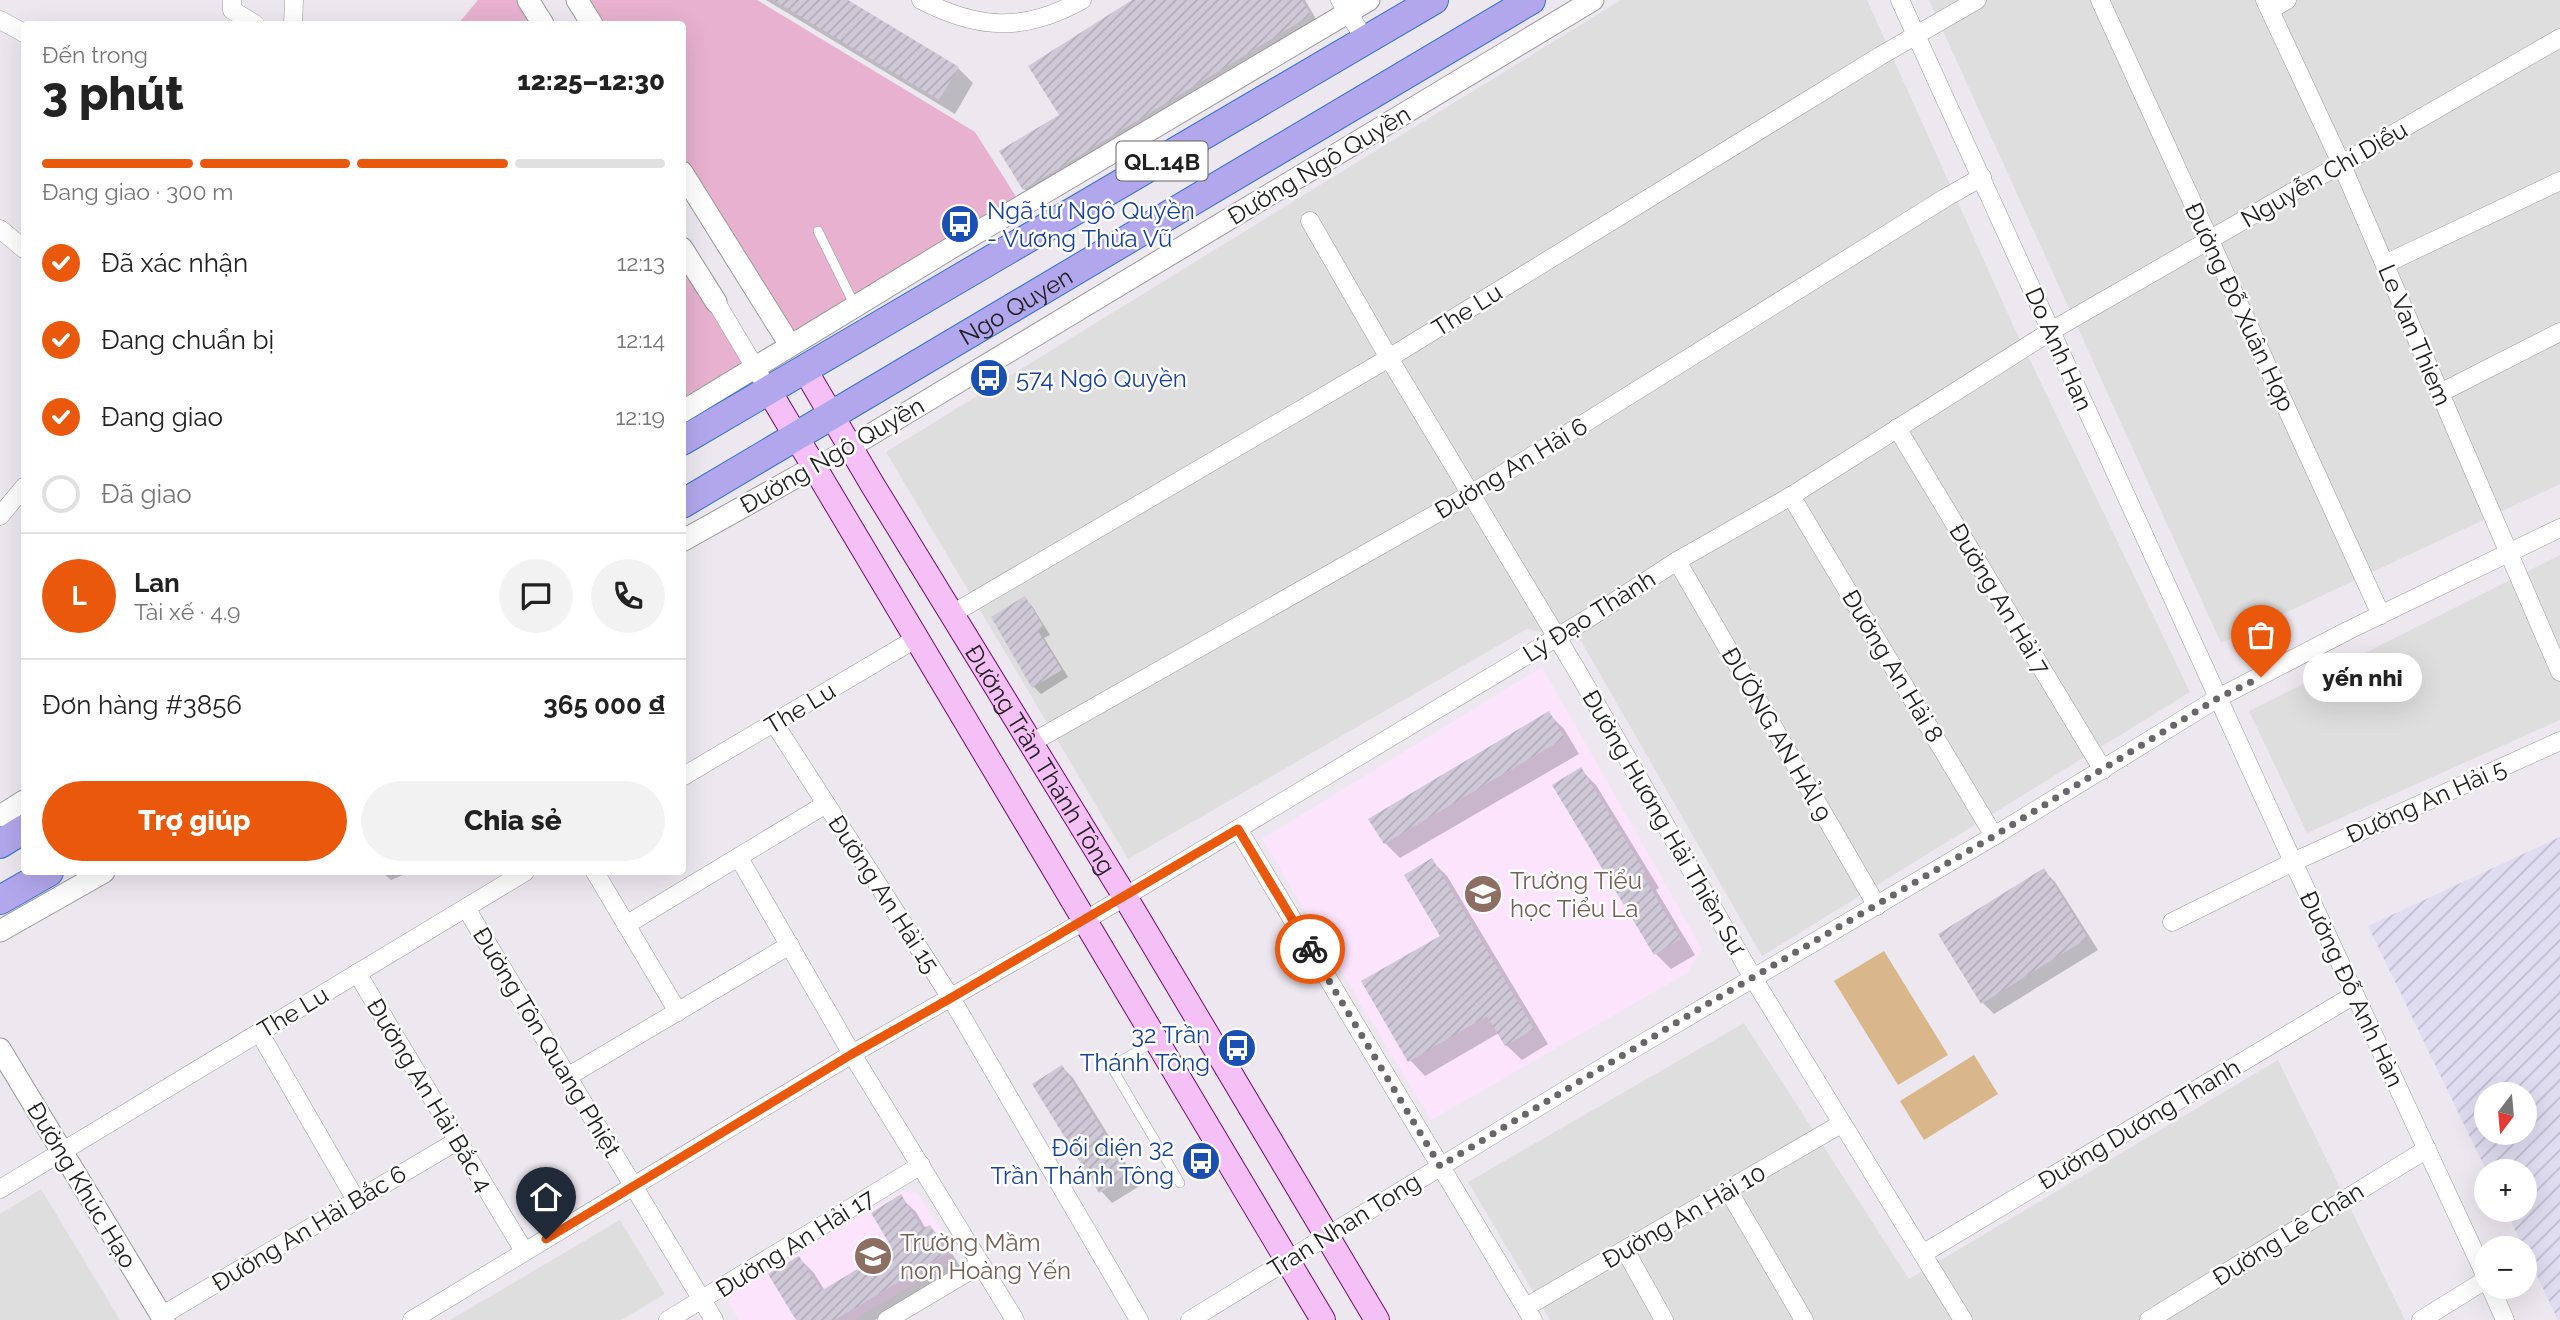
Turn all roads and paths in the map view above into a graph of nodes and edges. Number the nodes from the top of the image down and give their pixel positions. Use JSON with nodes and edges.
{"nodes":[{"id":1,"x":232,"y":0,"type":"edge"},
{"id":2,"x":294,"y":0,"type":"edge"},
{"id":3,"x":528,"y":0,"type":"edge"},
{"id":4,"x":577,"y":0,"type":"edge"},
{"id":5,"x":922,"y":0,"type":"edge"},
{"id":6,"x":1082,"y":0,"type":"edge"},
{"id":7,"x":1369,"y":0,"type":"edge"},
{"id":8,"x":1434,"y":0,"type":"edge"},
{"id":9,"x":1531,"y":0,"type":"edge"},
{"id":10,"x":1593,"y":0,"type":"edge"},
{"id":11,"x":1900,"y":0,"type":"edge"},
{"id":12,"x":1977,"y":0,"type":"edge"},
{"id":13,"x":2100,"y":0,"type":"edge"},
{"id":14,"x":2287,"y":0,"type":"edge"},
{"id":15,"x":2268,"y":5,"type":"edge"},
{"id":16,"x":1344,"y":6,"type":"edge"},
{"id":17,"x":0,"y":20,"type":"edge"},
{"id":18,"x":250,"y":21,"type":"edge"},
{"id":19,"x":293,"y":21,"type":"edge"},
{"id":20,"x":541,"y":21,"type":"edge"},
{"id":21,"x":590,"y":21,"type":"edge"},
{"id":22,"x":21,"y":31,"type":"edge"},
{"id":23,"x":1915,"y":35,"type":"junction"},
{"id":24,"x":2560,"y":38,"type":"edge"},
{"id":25,"x":1366,"y":41,"type":"junction"},
{"id":26,"x":2341,"y":163,"type":"junction"},
{"id":27,"x":1982,"y":177,"type":"junction"},
{"id":28,"x":686,"y":178,"type":"edge"},
{"id":29,"x":2560,"y":181,"type":"edge"},
{"id":30,"x":1310,"y":221,"type":"dead end"},
{"id":31,"x":0,"y":229,"type":"edge"},
{"id":32,"x":818,"y":231,"type":"dead end"},
{"id":33,"x":2210,"y":241,"type":"junction"},
{"id":34,"x":21,"y":246,"type":"edge"},
{"id":35,"x":686,"y":254,"type":"edge"},
{"id":36,"x":2385,"y":264,"type":"junction"},
{"id":37,"x":716,"y":302,"type":"joint"},
{"id":38,"x":855,"y":306,"type":"junction"},
{"id":39,"x":2051,"y":331,"type":"junction"},
{"id":40,"x":2560,"y":332,"type":"edge"},
{"id":41,"x":790,"y":345,"type":"junction"},
{"id":42,"x":1389,"y":358,"type":"junction"},
{"id":43,"x":805,"y":370,"type":"junction"},
{"id":44,"x":763,"y":379,"type":"junction"},
{"id":45,"x":2440,"y":393,"type":"junction"},
{"id":46,"x":686,"y":410,"type":"edge"},
{"id":47,"x":832,"y":416,"type":"junction"},
{"id":48,"x":1897,"y":428,"type":"junction"},
{"id":49,"x":686,"y":438,"type":"edge"},
{"id":50,"x":796,"y":438,"type":"junction"},
{"id":51,"x":850,"y":447,"type":"junction"},
{"id":52,"x":814,"y":467,"type":"junction"},
{"id":53,"x":21,"y":491,"type":"edge"},
{"id":54,"x":1471,"y":494,"type":"junction"},
{"id":55,"x":1791,"y":496,"type":"junction"},
{"id":56,"x":686,"y":502,"type":"edge"},
{"id":57,"x":0,"y":516,"type":"edge"},
{"id":58,"x":2560,"y":528,"type":"edge"},
{"id":59,"x":686,"y":539,"type":"edge"},
{"id":60,"x":2511,"y":553,"type":"junction"},
{"id":61,"x":1677,"y":561,"type":"junction"},
{"id":62,"x":952,"y":614,"type":"junction"},
{"id":63,"x":2381,"y":615,"type":"junction"},
{"id":64,"x":1557,"y":637,"type":"junction"},
{"id":65,"x":916,"y":638,"type":"junction"},
{"id":66,"x":2560,"y":672,"type":"edge"},
{"id":67,"x":2218,"y":698,"type":"junction"},
{"id":68,"x":774,"y":723,"type":"junction"},
{"id":69,"x":2560,"y":741,"type":"edge"},
{"id":70,"x":1031,"y":743,"type":"junction"},
{"id":71,"x":2103,"y":770,"type":"junction"},
{"id":72,"x":686,"y":775,"type":"edge"},
{"id":73,"x":21,"y":803,"type":"edge"},
{"id":74,"x":826,"y":804,"type":"junction"},
{"id":75,"x":0,"y":816,"type":"edge"},
{"id":76,"x":1238,"y":829,"type":"junction"},
{"id":77,"x":21,"y":831,"type":"edge"},
{"id":78,"x":1994,"y":836,"type":"junction"},
{"id":79,"x":0,"y":844,"type":"edge"},
{"id":80,"x":738,"y":858,"type":"junction"},
{"id":81,"x":2293,"y":862,"type":"junction"},
{"id":82,"x":43,"y":875,"type":"edge"},
{"id":83,"x":99,"y":875,"type":"edge"},
{"id":84,"x":520,"y":875,"type":"edge"},
{"id":85,"x":597,"y":875,"type":"edge"},
{"id":86,"x":1124,"y":895,"type":"junction"},
{"id":87,"x":0,"y":900,"type":"edge"},
{"id":88,"x":1877,"y":906,"type":"junction"},
{"id":89,"x":466,"y":908,"type":"junction"},
{"id":90,"x":1086,"y":920,"type":"junction"},
{"id":91,"x":2172,"y":922,"type":"dead end"},
{"id":92,"x":626,"y":925,"type":"junction"},
{"id":93,"x":0,"y":931,"type":"edge"},
{"id":94,"x":790,"y":945,"type":"junction"},
{"id":95,"x":357,"y":973,"type":"junction"},
{"id":96,"x":1753,"y":978,"type":"junction"},
{"id":97,"x":2354,"y":995,"type":"junction"},
{"id":98,"x":951,"y":998,"type":"junction"},
{"id":99,"x":678,"y":1012,"type":"junction"},
{"id":100,"x":259,"y":1032,"type":"junction"},
{"id":101,"x":1157,"y":1041,"type":"junction"},
{"id":102,"x":0,"y":1049,"type":"edge"},
{"id":103,"x":852,"y":1054,"type":"junction"},
{"id":104,"x":567,"y":1077,"type":"junction"},
{"id":105,"x":1841,"y":1124,"type":"junction"},
{"id":106,"x":457,"y":1141,"type":"junction"},
{"id":107,"x":2427,"y":1149,"type":"junction"},
{"id":108,"x":62,"y":1153,"type":"junction"},
{"id":109,"x":920,"y":1165,"type":"junction"},
{"id":110,"x":1440,"y":1166,"type":"junction"},
{"id":111,"x":1180,"y":1183,"type":"dead end"},
{"id":112,"x":634,"y":1187,"type":"junction"},
{"id":113,"x":0,"y":1189,"type":"edge"},
{"id":114,"x":1728,"y":1189,"type":"junction"},
{"id":115,"x":356,"y":1200,"type":"junction"},
{"id":116,"x":1326,"y":1236,"type":"junction"},
{"id":117,"x":1625,"y":1250,"type":"junction"},
{"id":118,"x":524,"y":1251,"type":"junction"},
{"id":119,"x":2474,"y":1251,"type":"edge"},
{"id":120,"x":1924,"y":1254,"type":"junction"},
{"id":121,"x":1288,"y":1260,"type":"junction"},
{"id":122,"x":981,"y":1264,"type":"junction"},
{"id":123,"x":2474,"y":1287,"type":"edge"},
{"id":124,"x":2496,"y":1299,"type":"edge"},
{"id":125,"x":702,"y":1300,"type":"junction"},
{"id":126,"x":1530,"y":1313,"type":"edge"},
{"id":127,"x":162,"y":1318,"type":"edge"},
{"id":128,"x":412,"y":1320,"type":"edge"},
{"id":129,"x":668,"y":1320,"type":"edge"},
{"id":130,"x":714,"y":1320,"type":"edge"},
{"id":131,"x":887,"y":1320,"type":"edge"},
{"id":132,"x":1015,"y":1320,"type":"edge"},
{"id":133,"x":1139,"y":1320,"type":"edge"},
{"id":134,"x":1189,"y":1320,"type":"edge"},
{"id":135,"x":1323,"y":1320,"type":"edge"},
{"id":136,"x":1377,"y":1320,"type":"edge"},
{"id":137,"x":1664,"y":1320,"type":"edge"},
{"id":138,"x":1804,"y":1320,"type":"edge"},
{"id":139,"x":1963,"y":1320,"type":"edge"},
{"id":140,"x":2149,"y":1320,"type":"edge"},
{"id":141,"x":2421,"y":1320,"type":"edge"},
{"id":142,"x":2505,"y":1320,"type":"edge"}],
"edges":[{"from":1,"to":18,"type":"street"},
{"from":2,"to":19,"type":"street"},
{"from":3,"to":20,"type":"street"},
{"from":4,"to":21,"type":"street"},
{"from":5,"to":6,"type":"street"},
{"from":7,"to":16,"type":"street"},
{"from":8,"to":25,"type":"highway","name":"Ngo Quyen","number":"QL.14B"},
{"from":9,"to":47,"type":"highway","name":"Ngo Quyen","number":"QL.14B"},
{"from":10,"to":51,"type":"street","name":"Đường Ngô Quyền"},
{"from":11,"to":23,"type":"street","name":"Do Anh Han"},
{"from":12,"to":23,"type":"street","name":"The Lu"},
{"from":13,"to":33,"type":"street","name":"Đường Đỗ Xuân Hợp"},
{"from":14,"to":15,"type":"street"},
{"from":15,"to":26,"type":"street","name":"Le Van Thiem"},
{"from":16,"to":25,"type":"street"},
{"from":16,"to":38,"type":"street"},
{"from":17,"to":22,"type":"street"},
{"from":23,"to":27,"type":"street","name":"Do Anh Han"},
{"from":23,"to":42,"type":"street","name":"The Lu"},
{"from":24,"to":26,"type":"street","name":"Nguyễn Chí Diểu"},
{"from":25,"to":43,"type":"highway","name":"Ngo Quyen","number":"QL.14B"},
{"from":26,"to":33,"type":"street","name":"Nguyễn Chí Diểu"},
{"from":26,"to":36,"type":"street","name":"Le Van Thiem"},
{"from":27,"to":39,"type":"street","name":"Do Anh Han"},
{"from":27,"to":54,"type":"street","name":"Đường An Hải 6"},
{"from":28,"to":41,"type":"street"},
{"from":29,"to":36,"type":"street"},
{"from":30,"to":42,"type":"street","name":"Đường Hương Hải Thiền Sư"},
{"from":31,"to":34,"type":"street"},
{"from":32,"to":38,"type":"lane"},
{"from":33,"to":39,"type":"street","name":"Nguyễn Chí Diểu"},
{"from":33,"to":63,"type":"street","name":"Đường Đỗ Xuân Hợp"},
{"from":35,"to":37,"type":"street"},
{"from":36,"to":45,"type":"street","name":"Le Van Thiem"},
{"from":37,"to":44,"type":"street"},
{"from":38,"to":41,"type":"street"},
{"from":39,"to":48,"type":"street","name":"Lý Đạo Thành"},
{"from":39,"to":67,"type":"street","name":"Do Anh Han"},
{"from":40,"to":45,"type":"street"},
{"from":41,"to":43,"type":"street"},
{"from":41,"to":44,"type":"street"},
{"from":42,"to":54,"type":"street","name":"Đường Hương Hải Thiền Sư"},
{"from":42,"to":62,"type":"street","name":"The Lu"},
{"from":43,"to":44,"type":"highway","name":"Ngo Quyen","number":"QL.14B"},
{"from":43,"to":47,"type":"main road","name":"Đường Trần Thánh Tông"},
{"from":44,"to":46,"type":"street"},
{"from":44,"to":49,"type":"highway","name":"Ngo Quyen","number":"QL.14B"},
{"from":44,"to":50,"type":"main road","name":"Đường Trần Thánh Tông"},
{"from":45,"to":60,"type":"street","name":"Le Van Thiem"},
{"from":47,"to":50,"type":"highway","name":"Ngo Quyen","number":"QL.14B"},
{"from":47,"to":51,"type":"main road","name":"Đường Trần Thánh Tông"},
{"from":48,"to":55,"type":"street","name":"Lý Đạo Thành"},
{"from":48,"to":71,"type":"street","name":"Đường An Hải 7"},
{"from":50,"to":52,"type":"main road","name":"Đường Trần Thánh Tông"},
{"from":50,"to":56,"type":"highway","name":"Ngo Quyen","number":"QL.14B"},
{"from":51,"to":52,"type":"street","name":"Đường Ngô Quyền"},
{"from":51,"to":62,"type":"main road","name":"Đường Trần Thánh Tông"},
{"from":52,"to":59,"type":"street","name":"Đường Ngô Quyền"},
{"from":52,"to":65,"type":"main road","name":"Đường Trần Thánh Tông"},
{"from":53,"to":57,"type":"street"},
{"from":54,"to":64,"type":"street","name":"Đường Hương Hải Thiền Sư"},
{"from":54,"to":70,"type":"street","name":"Đường An Hải 6"},
{"from":55,"to":61,"type":"street","name":"Lý Đạo Thành"},
{"from":55,"to":78,"type":"street","name":"Đường An Hải 8"},
{"from":58,"to":60,"type":"street","name":"Tran Nhan Tong"},
{"from":60,"to":63,"type":"street","name":"Tran Nhan Tong"},
{"from":60,"to":66,"type":"street","name":"Le Van Thiem"},
{"from":61,"to":64,"type":"street","name":"Lý Đạo Thành"},
{"from":61,"to":88,"type":"street","name":"ĐƯỜNG AN HẢl 9"},
{"from":62,"to":70,"type":"main road","name":"Đường Trần Thánh Tông"},
{"from":63,"to":67,"type":"street","name":"Tran Nhan Tong"},
{"from":64,"to":76,"type":"street","name":"Lý Đạo Thành"},
{"from":64,"to":96,"type":"street","name":"Đường Hương Hải Thiền Sư"},
{"from":65,"to":68,"type":"street","name":"The Lu"},
{"from":65,"to":90,"type":"main road","name":"Đường Trần Thánh Tông"},
{"from":67,"to":71,"type":"street","name":"Tran Nhan Tong"},
{"from":67,"to":81,"type":"street","name":"Đường Đỗ Anh Hàn"},
{"from":68,"to":72,"type":"street","name":"The Lu"},
{"from":68,"to":74,"type":"street","name":"Đường An Hải 15"},
{"from":69,"to":81,"type":"street","name":"Đường An Hải 5"},
{"from":70,"to":86,"type":"main road","name":"Đường Trần Thánh Tông"},
{"from":71,"to":78,"type":"street","name":"Tran Nhan Tong"},
{"from":73,"to":75,"type":"street"},
{"from":74,"to":80,"type":"street"},
{"from":74,"to":98,"type":"street","name":"Đường An Hải 15"},
{"from":76,"to":86,"type":"street","name":"Lý Đạo Thành"},
{"from":76,"to":110,"type":"street"},
{"from":77,"to":79,"type":"highway"},
{"from":78,"to":88,"type":"street","name":"Tran Nhan Tong"},
{"from":80,"to":92,"type":"street"},
{"from":80,"to":94,"type":"street"},
{"from":81,"to":91,"type":"street","name":"Đường An Hải 5"},
{"from":81,"to":97,"type":"street","name":"Đường Đỗ Anh Hàn"},
{"from":82,"to":87,"type":"highway"},
{"from":83,"to":93,"type":"street"},
{"from":84,"to":89,"type":"street","name":"The Lu"},
{"from":85,"to":92,"type":"street"},
{"from":86,"to":90,"type":"street","name":"Lý Đạo Thành"},
{"from":86,"to":116,"type":"main road","name":"Đường Trần Thánh Tông"},
{"from":88,"to":96,"type":"street","name":"Tran Nhan Tong"},
{"from":89,"to":95,"type":"street","name":"The Lu"},
{"from":89,"to":104,"type":"street","name":"Đường Tôn Quang Phiệt"},
{"from":90,"to":98,"type":"street","name":"Lý Đạo Thành"},
{"from":90,"to":101,"type":"main road","name":"Đường Trần Thánh Tông"},
{"from":92,"to":99,"type":"street"},
{"from":94,"to":99,"type":"street"},
{"from":94,"to":103,"type":"street"},
{"from":95,"to":100,"type":"street","name":"The Lu"},
{"from":95,"to":106,"type":"street","name":"Đường An Hải Bắc 4"},
{"from":96,"to":105,"type":"street","name":"Đường Hương Hải Thiền Sư"},
{"from":96,"to":110,"type":"street","name":"Tran Nhan Tong"},
{"from":97,"to":107,"type":"street","name":"Đường Đỗ Anh Hàn"},
{"from":97,"to":120,"type":"street","name":"Đường Dương Thanh"},
{"from":98,"to":103,"type":"street","name":"Lý Đạo Thành"},
{"from":98,"to":133,"type":"street","name":"Đường An Hải 15"},
{"from":99,"to":104,"type":"street"},
{"from":100,"to":108,"type":"street","name":"The Lu"},
{"from":100,"to":115,"type":"street"},
{"from":101,"to":111,"type":"lane"},
{"from":101,"to":121,"type":"main road","name":"Đường Trần Thánh Tông"},
{"from":102,"to":108,"type":"street","name":"Đường Khúc Hạo"},
{"from":103,"to":109,"type":"street"},
{"from":103,"to":112,"type":"street","name":"Lý Đạo Thành"},
{"from":104,"to":112,"type":"street","name":"Đường Tôn Quang Phiệt"},
{"from":105,"to":114,"type":"street","name":"Đường An Hải 10"},
{"from":105,"to":120,"type":"street","name":"Đường Hương Hải Thiền Sư"},
{"from":106,"to":115,"type":"street","name":"Đường An Hải Bắc 6"},
{"from":106,"to":118,"type":"street","name":"Đường An Hải Bắc 4"},
{"from":107,"to":119,"type":"street","name":"Đường Đỗ Anh Hàn"},
{"from":107,"to":140,"type":"street","name":"Đường Lê Chân"},
{"from":108,"to":113,"type":"street","name":"The Lu"},
{"from":108,"to":127,"type":"street","name":"Đường Khúc Hạo"},
{"from":109,"to":122,"type":"street"},
{"from":109,"to":125,"type":"street","name":"Đường An Hải 17"},
{"from":110,"to":116,"type":"street","name":"Tran Nhan Tong"},
{"from":110,"to":126,"type":"street"},
{"from":112,"to":118,"type":"street","name":"Lý Đạo Thành"},
{"from":112,"to":125,"type":"street","name":"Đường Tôn Quang Phiệt"},
{"from":114,"to":117,"type":"street","name":"Đường An Hải 10"},
{"from":114,"to":138,"type":"street"},
{"from":115,"to":127,"type":"street","name":"Đường An Hải Bắc 6"},
{"from":116,"to":121,"type":"street","name":"Tran Nhan Tong"},
{"from":116,"to":136,"type":"main road","name":"Đường Trần Thánh Tông"},
{"from":117,"to":126,"type":"street","name":"Đường An Hải 10"},
{"from":117,"to":137,"type":"street"},
{"from":118,"to":128,"type":"street","name":"Lý Đạo Thành"},
{"from":120,"to":139,"type":"street","name":"Đường Hương Hải Thiền Sư"},
{"from":121,"to":134,"type":"street","name":"Tran Nhan Tong"},
{"from":121,"to":135,"type":"main road","name":"Đường Trần Thánh Tông"},
{"from":122,"to":131,"type":"street"},
{"from":122,"to":132,"type":"street"},
{"from":123,"to":141,"type":"street"},
{"from":124,"to":142,"type":"street"},
{"from":125,"to":129,"type":"street","name":"Đường An Hải 17"},
{"from":125,"to":130,"type":"street","name":"Đường Tôn Quang Phiệt"}]}
